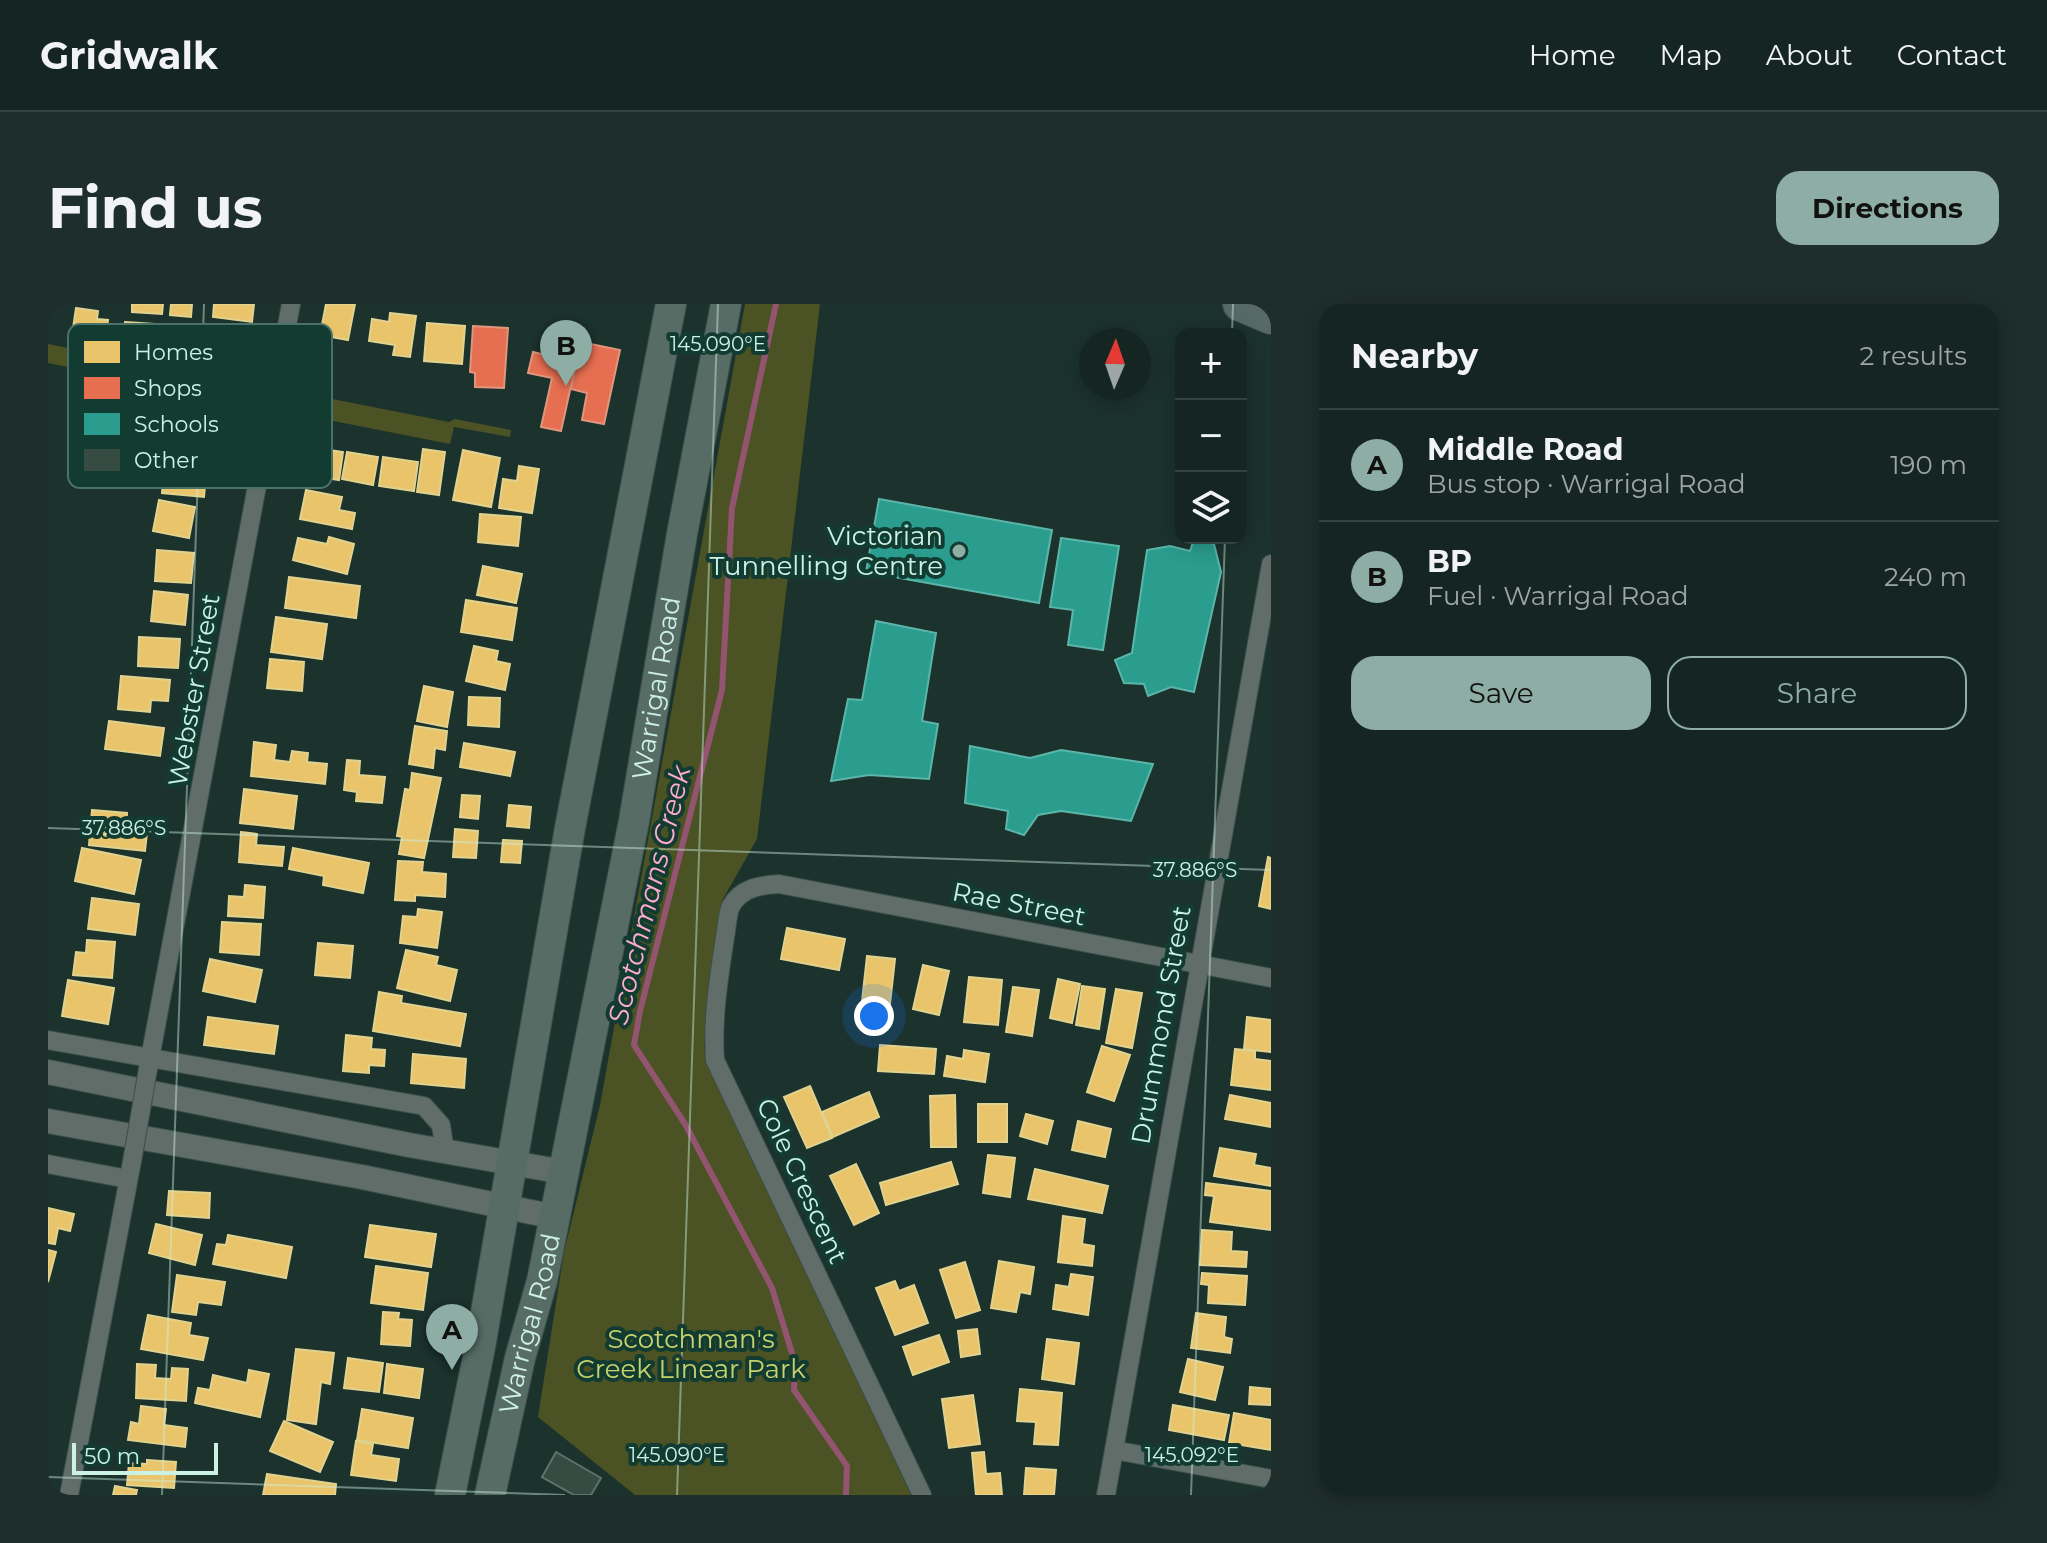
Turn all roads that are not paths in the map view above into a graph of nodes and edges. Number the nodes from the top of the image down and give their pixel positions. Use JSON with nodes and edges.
{"nodes":[{"id":1,"x":291,"y":304,"type":"edge"},
{"id":2,"x":726,"y":304,"type":"edge"},
{"id":3,"x":1240,"y":304,"type":"edge"},
{"id":4,"x":666,"y":305,"type":"edge"},
{"id":5,"x":1271,"y":317,"type":"edge"},
{"id":6,"x":287,"y":324,"type":"edge"},
{"id":7,"x":257,"y":488,"type":"edge"},
{"id":8,"x":1271,"y":564,"type":"edge"},
{"id":9,"x":756,"y":885,"type":"joint"},
{"id":10,"x":1197,"y":964,"type":"junction"},
{"id":11,"x":1271,"y":978,"type":"edge"},
{"id":12,"x":48,"y":1040,"type":"edge"},
{"id":13,"x":150,"y":1064,"type":"junction"},
{"id":14,"x":48,"y":1072,"type":"edge"},
{"id":15,"x":48,"y":1121,"type":"edge"},
{"id":16,"x":445,"y":1151,"type":"junction"},
{"id":17,"x":512,"y":1163,"type":"junction"},
{"id":18,"x":48,"y":1164,"type":"edge"},
{"id":19,"x":564,"y":1172,"type":"junction"},
{"id":20,"x":128,"y":1179,"type":"junction"},
{"id":21,"x":504,"y":1206,"type":"junction"},
{"id":22,"x":555,"y":1217,"type":"junction"},
{"id":23,"x":1114,"y":1450,"type":"junction"},
{"id":24,"x":1271,"y":1479,"type":"edge"},
{"id":25,"x":69,"y":1495,"type":"edge"},
{"id":26,"x":450,"y":1495,"type":"edge"},
{"id":27,"x":490,"y":1495,"type":"edge"},
{"id":28,"x":922,"y":1495,"type":"edge"},
{"id":29,"x":1106,"y":1495,"type":"edge"}],
"edges":[{"from":1,"to":6,"type":"street","name":"Webster Street"},
{"from":2,"to":19,"type":"highway","name":"Warrigal Road"},
{"from":3,"to":5,"type":"highway"},
{"from":4,"to":17,"type":"highway","name":"Warrigal Road"},
{"from":7,"to":13,"type":"street","name":"Webster Street"},
{"from":8,"to":10,"type":"street","name":"Drummond Street"},
{"from":9,"to":10,"type":"street","name":"Rae Street"},
{"from":9,"to":28,"type":"street","name":"Cole Crescent"},
{"from":10,"to":11,"type":"street","name":"Rae Street"},
{"from":10,"to":23,"type":"street","name":"Drummond Street"},
{"from":12,"to":13,"type":"street"},
{"from":13,"to":16,"type":"street"},
{"from":13,"to":20,"type":"street","name":"Webster Street","bridge":true},
{"from":14,"to":16,"type":"street"},
{"from":15,"to":21,"type":"street"},
{"from":16,"to":17,"type":"street"},
{"from":17,"to":19,"type":"street"},
{"from":17,"to":21,"type":"highway","name":"Warrigal Road"},
{"from":18,"to":20,"type":"street"},
{"from":19,"to":22,"type":"highway","name":"Warrigal Road"},
{"from":20,"to":25,"type":"street","name":"Webster Street"},
{"from":21,"to":22,"type":"street"},
{"from":21,"to":26,"type":"highway","name":"Warrigal Road"},
{"from":22,"to":27,"type":"highway","name":"Warrigal Road"},
{"from":23,"to":24,"type":"street"},
{"from":23,"to":29,"type":"street","name":"Drummond Street"}]}
